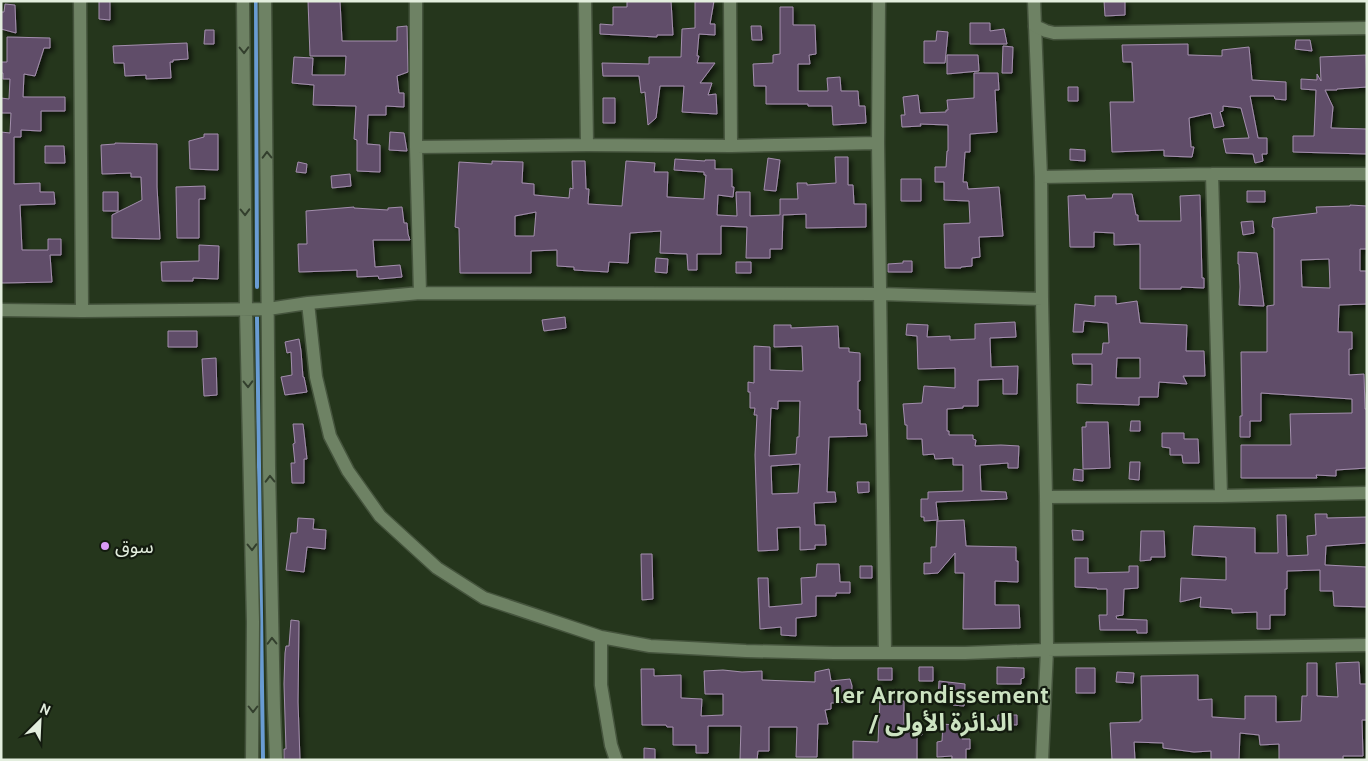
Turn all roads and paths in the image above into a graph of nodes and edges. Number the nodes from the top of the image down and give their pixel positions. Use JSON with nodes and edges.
{"nodes":[{"id":1,"x":80,"y":1,"type":"edge"},
{"id":2,"x":243,"y":1,"type":"edge"},
{"id":3,"x":265,"y":1,"type":"edge"},
{"id":4,"x":416,"y":1,"type":"edge"},
{"id":5,"x":585,"y":1,"type":"edge"},
{"id":6,"x":730,"y":1,"type":"edge"},
{"id":7,"x":879,"y":1,"type":"edge"},
{"id":8,"x":1034,"y":1,"type":"edge"},
{"id":9,"x":1035,"y":26,"type":"junction"},
{"id":10,"x":1367,"y":28,"type":"edge"},
{"id":11,"x":878,"y":144,"type":"junction"},
{"id":12,"x":588,"y":145,"type":"junction"},
{"id":13,"x":732,"y":146,"type":"junction"},
{"id":14,"x":416,"y":147,"type":"junction"},
{"id":15,"x":1212,"y":174,"type":"junction"},
{"id":16,"x":1367,"y":174,"type":"edge"},
{"id":17,"x":1042,"y":177,"type":"junction"},
{"id":18,"x":420,"y":293,"type":"junction"},
{"id":19,"x":881,"y":294,"type":"junction"},
{"id":20,"x":1042,"y":299,"type":"junction"},
{"id":21,"x":308,"y":303,"type":"junction"},
{"id":22,"x":268,"y":309,"type":"junction"},
{"id":23,"x":1,"y":310,"type":"edge"},
{"id":24,"x":246,"y":310,"type":"junction"},
{"id":25,"x":82,"y":311,"type":"junction"},
{"id":26,"x":1367,"y":493,"type":"edge"},
{"id":27,"x":1221,"y":496,"type":"junction"},
{"id":28,"x":1046,"y":497,"type":"junction"},
{"id":29,"x":601,"y":637,"type":"junction"},
{"id":30,"x":1367,"y":645,"type":"edge"},
{"id":31,"x":1047,"y":650,"type":"junction"},
{"id":32,"x":885,"y":653,"type":"junction"},
{"id":33,"x":252,"y":760,"type":"edge"},
{"id":34,"x":276,"y":760,"type":"edge"},
{"id":35,"x":616,"y":760,"type":"edge"},
{"id":36,"x":1042,"y":760,"type":"edge"}],
"edges":[{"from":1,"to":25,"type":"street"},
{"from":2,"to":24,"type":"street","one_way":true},
{"from":22,"to":3,"type":"street","one_way":true},
{"from":4,"to":14,"type":"street"},
{"from":5,"to":12,"type":"street"},
{"from":6,"to":13,"type":"street"},
{"from":7,"to":11,"type":"street"},
{"from":8,"to":9,"type":"street"},
{"from":9,"to":10,"type":"street"},
{"from":9,"to":17,"type":"street"},
{"from":11,"to":13,"type":"street"},
{"from":11,"to":19,"type":"street"},
{"from":12,"to":13,"type":"street"},
{"from":12,"to":14,"type":"street"},
{"from":14,"to":18,"type":"street"},
{"from":15,"to":16,"type":"street"},
{"from":15,"to":17,"type":"street"},
{"from":15,"to":27,"type":"street"},
{"from":17,"to":20,"type":"street"},
{"from":18,"to":19,"type":"street"},
{"from":18,"to":21,"type":"street"},
{"from":19,"to":20,"type":"street"},
{"from":19,"to":32,"type":"street"},
{"from":20,"to":28,"type":"street"},
{"from":21,"to":22,"type":"street"},
{"from":21,"to":29,"type":"street"},
{"from":22,"to":24,"type":"street"},
{"from":34,"to":22,"type":"street","one_way":true},
{"from":23,"to":25,"type":"street"},
{"from":24,"to":25,"type":"street"},
{"from":24,"to":33,"type":"street","one_way":true},
{"from":26,"to":27,"type":"street"},
{"from":27,"to":28,"type":"street"},
{"from":28,"to":31,"type":"street"},
{"from":29,"to":32,"type":"street"},
{"from":29,"to":35,"type":"street"},
{"from":30,"to":31,"type":"street"},
{"from":31,"to":32,"type":"street"},
{"from":31,"to":36,"type":"street"}]}
